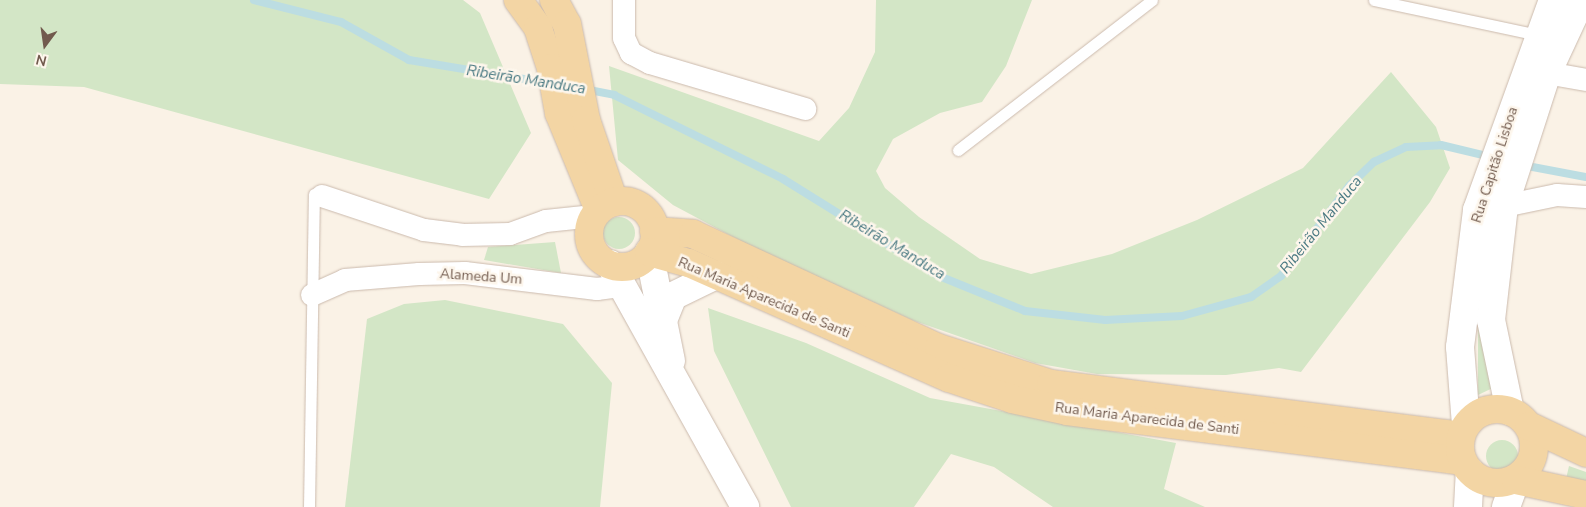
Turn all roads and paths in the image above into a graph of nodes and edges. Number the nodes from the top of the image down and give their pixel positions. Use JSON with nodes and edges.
{"nodes":[{"id":1,"x":518,"y":0,"type":"edge"},
{"id":2,"x":554,"y":0,"type":"edge"},
{"id":3,"x":624,"y":0,"type":"edge"},
{"id":4,"x":1152,"y":0,"type":"edge"},
{"id":5,"x":1374,"y":0,"type":"edge"},
{"id":6,"x":1553,"y":0,"type":"edge"},
{"id":7,"x":1581,"y":0,"type":"edge"},
{"id":8,"x":1539,"y":35,"type":"junction"},
{"id":9,"x":1547,"y":73,"type":"junction"},
{"id":10,"x":1586,"y":80,"type":"edge"},
{"id":11,"x":805,"y":109,"type":"dead end"},
{"id":12,"x":1518,"y":125,"type":"junction"},
{"id":13,"x":958,"y":150,"type":"dead end"},
{"id":14,"x":1501,"y":176,"type":"junction"},
{"id":15,"x":318,"y":195,"type":"joint"},
{"id":16,"x":1586,"y":197,"type":"edge"},
{"id":17,"x":1504,"y":206,"type":"junction"},
{"id":18,"x":602,"y":209,"type":"junction"},
{"id":19,"x":652,"y":241,"type":"junction"},
{"id":20,"x":616,"y":275,"type":"junction"},
{"id":21,"x":716,"y":275,"type":"junction"},
{"id":22,"x":312,"y":295,"type":"junction"},
{"id":23,"x":662,"y":323,"type":"junction"},
{"id":24,"x":676,"y":384,"type":"junction"},
{"id":25,"x":1520,"y":418,"type":"junction"},
{"id":26,"x":1465,"y":448,"type":"junction"},
{"id":27,"x":1586,"y":453,"type":"edge"},
{"id":28,"x":1516,"y":480,"type":"junction"},
{"id":29,"x":1586,"y":495,"type":"edge"},
{"id":30,"x":309,"y":507,"type":"edge"},
{"id":31,"x":745,"y":507,"type":"edge"},
{"id":32,"x":1468,"y":507,"type":"edge"},
{"id":33,"x":1506,"y":507,"type":"edge"}],
"edges":[{"from":1,"to":18,"type":"main road"},
{"from":2,"to":18,"type":"main road"},
{"from":3,"to":11,"type":"street"},
{"from":4,"to":13,"type":"lane"},
{"from":5,"to":8,"type":"lane"},
{"from":6,"to":8,"type":"street","name":"Rua Capitão Lisboa"},
{"from":7,"to":9,"type":"street","name":"Rua Capitão Lisboa"},
{"from":8,"to":12,"type":"street","name":"Rua Capitão Lisboa"},
{"from":9,"to":10,"type":"street"},
{"from":9,"to":12,"type":"street","name":"Rua Capitão Lisboa"},
{"from":12,"to":14,"type":"street","name":"Rua Capitão Lisboa"},
{"from":14,"to":17,"type":"street","name":"Rua Capitão Lisboa"},
{"from":14,"to":26,"type":"street","name":"Rua Capitão Lisboa"},
{"from":15,"to":18,"type":"street"},
{"from":15,"to":22,"type":"lane"},
{"from":16,"to":17,"type":"street"},
{"from":17,"to":25,"type":"street","name":"Rua Capitão Lisboa"},
{"from":18,"to":19,"type":"main road"},
{"from":18,"to":20,"type":"main road"},
{"from":19,"to":20,"type":"main road"},
{"from":19,"to":21,"type":"main road","name":"Rua Maria Aparecida de Santi"},
{"from":19,"to":23,"type":"street"},
{"from":19,"to":26,"type":"main road","name":"Rua Maria Aparecida de Santi"},
{"from":20,"to":22,"type":"street","name":"Alameda Um"},
{"from":20,"to":24,"type":"street"},
{"from":21,"to":23,"type":"street"},
{"from":21,"to":26,"type":"main road","name":"Rua Maria Aparecida de Santi"},
{"from":22,"to":30,"type":"lane"},
{"from":23,"to":24,"type":"street"},
{"from":24,"to":31,"type":"street"},
{"from":25,"to":26,"type":"main road"},
{"from":25,"to":27,"type":"main road"},
{"from":25,"to":28,"type":"main road"},
{"from":26,"to":28,"type":"main road"},
{"from":26,"to":32,"type":"street","name":"Rua Capitão Lisboa"},
{"from":28,"to":29,"type":"main road"},
{"from":28,"to":33,"type":"street"}]}
